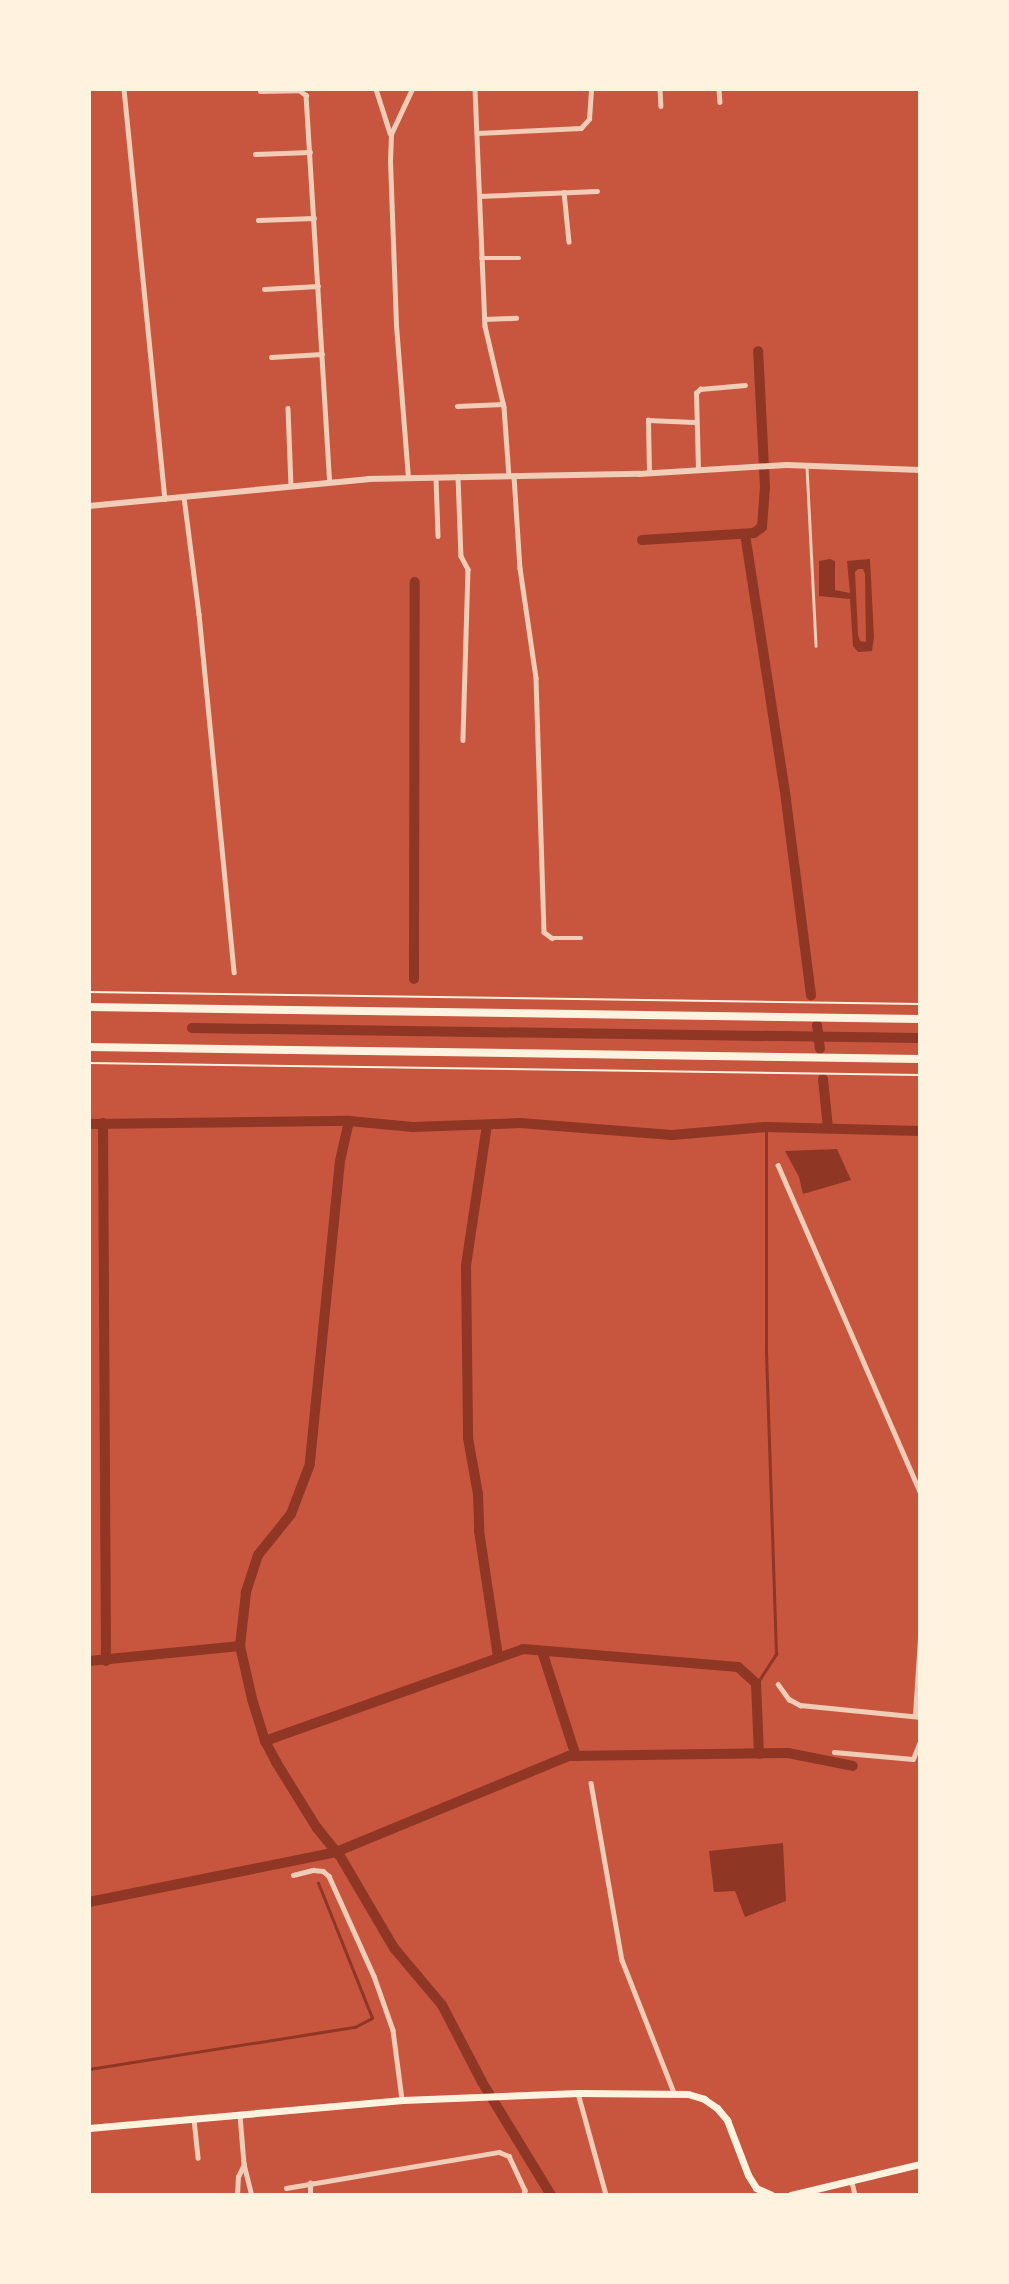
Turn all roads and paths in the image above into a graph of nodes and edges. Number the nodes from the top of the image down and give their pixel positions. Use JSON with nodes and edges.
{"nodes":[{"id":1,"x":124,"y":89,"type":"edge"},
{"id":2,"x":376,"y":89,"type":"edge"},
{"id":3,"x":412,"y":89,"type":"edge"},
{"id":4,"x":475,"y":89,"type":"edge"},
{"id":5,"x":591,"y":89,"type":"edge"},
{"id":6,"x":660,"y":89,"type":"edge"},
{"id":7,"x":719,"y":89,"type":"edge"},
{"id":8,"x":260,"y":91,"type":"dead end"},
{"id":9,"x":720,"y":102,"type":"dead end"},
{"id":10,"x":661,"y":106,"type":"dead end"},
{"id":11,"x":477,"y":133,"type":"junction"},
{"id":12,"x":391,"y":134,"type":"junction"},
{"id":13,"x":310,"y":152,"type":"junction"},
{"id":14,"x":255,"y":154,"type":"dead end"},
{"id":15,"x":597,"y":191,"type":"dead end"},
{"id":16,"x":564,"y":192,"type":"junction"},
{"id":17,"x":479,"y":196,"type":"junction"},
{"id":18,"x":314,"y":218,"type":"junction"},
{"id":19,"x":258,"y":220,"type":"dead end"},
{"id":20,"x":569,"y":242,"type":"dead end"},
{"id":21,"x":481,"y":258,"type":"junction"},
{"id":22,"x":519,"y":258,"type":"dead end"},
{"id":23,"x":318,"y":286,"type":"junction"},
{"id":24,"x":264,"y":289,"type":"dead end"},
{"id":25,"x":516,"y":318,"type":"dead end"},
{"id":26,"x":484,"y":319,"type":"junction"},
{"id":27,"x":322,"y":354,"type":"junction"},
{"id":28,"x":271,"y":356,"type":"dead end"},
{"id":29,"x":745,"y":385,"type":"dead end"},
{"id":30,"x":503,"y":404,"type":"junction"},
{"id":31,"x":457,"y":406,"type":"dead end"},
{"id":32,"x":288,"y":408,"type":"dead end"},
{"id":33,"x":695,"y":422,"type":"junction"},
{"id":34,"x":807,"y":465,"type":"junction"},
{"id":35,"x":698,"y":470,"type":"junction"},
{"id":36,"x":920,"y":470,"type":"edge"},
{"id":37,"x":649,"y":473,"type":"junction"},
{"id":38,"x":458,"y":476,"type":"junction"},
{"id":39,"x":511,"y":476,"type":"junction"},
{"id":40,"x":436,"y":477,"type":"junction"},
{"id":41,"x":408,"y":478,"type":"junction"},
{"id":42,"x":330,"y":482,"type":"junction"},
{"id":43,"x":291,"y":486,"type":"junction"},
{"id":44,"x":184,"y":497,"type":"junction"},
{"id":45,"x":165,"y":499,"type":"junction"},
{"id":46,"x":89,"y":506,"type":"edge"},
{"id":47,"x":438,"y":536,"type":"dead end"},
{"id":48,"x":816,"y":646,"type":"dead end"},
{"id":49,"x":463,"y":740,"type":"dead end"},
{"id":50,"x":581,"y":938,"type":"dead end"},
{"id":51,"x":234,"y":972,"type":"dead end"},
{"id":52,"x":89,"y":992,"type":"edge"},
{"id":53,"x":920,"y":1004,"type":"edge"},
{"id":54,"x":89,"y":1007,"type":"edge"},
{"id":55,"x":920,"y":1019,"type":"edge"},
{"id":56,"x":89,"y":1047,"type":"edge"},
{"id":57,"x":920,"y":1059,"type":"edge"},
{"id":58,"x":89,"y":1063,"type":"edge"},
{"id":59,"x":920,"y":1075,"type":"edge"},
{"id":60,"x":778,"y":1165,"type":"dead end"},
{"id":61,"x":920,"y":1492,"type":"edge"},
{"id":62,"x":920,"y":1637,"type":"edge"},
{"id":63,"x":778,"y":1684,"type":"dead end"},
{"id":64,"x":918,"y":1716,"type":"edge"},
{"id":65,"x":920,"y":1742,"type":"edge"},
{"id":66,"x":834,"y":1752,"type":"dead end"},
{"id":67,"x":913,"y":1759,"type":"junction"},
{"id":68,"x":920,"y":1759,"type":"edge"},
{"id":69,"x":591,"y":1783,"type":"dead end"},
{"id":70,"x":293,"y":1875,"type":"dead end"},
{"id":71,"x":578,"y":2093,"type":"junction"},
{"id":72,"x":674,"y":2093,"type":"junction"},
{"id":73,"x":402,"y":2100,"type":"junction"},
{"id":74,"x":240,"y":2115,"type":"junction"},
{"id":75,"x":194,"y":2119,"type":"junction"},
{"id":76,"x":89,"y":2128,"type":"edge"},
{"id":77,"x":198,"y":2158,"type":"dead end"},
{"id":78,"x":244,"y":2164,"type":"junction"},
{"id":79,"x":920,"y":2164,"type":"edge"},
{"id":80,"x":852,"y":2182,"type":"junction"},
{"id":81,"x":310,"y":2183,"type":"junction"},
{"id":82,"x":286,"y":2188,"type":"dead end"},
{"id":83,"x":766,"y":2194,"type":"edge"},
{"id":84,"x":237,"y":2195,"type":"edge"},
{"id":85,"x":252,"y":2195,"type":"edge"},
{"id":86,"x":310,"y":2195,"type":"edge"},
{"id":87,"x":524,"y":2195,"type":"edge"},
{"id":88,"x":607,"y":2195,"type":"edge"},
{"id":89,"x":791,"y":2195,"type":"edge"},
{"id":90,"x":855,"y":2195,"type":"edge"}],
"edges":[{"from":1,"to":45,"type":"street"},
{"from":2,"to":12,"type":"street"},
{"from":3,"to":12,"type":"street"},
{"from":4,"to":11,"type":"street"},
{"from":5,"to":11,"type":"street"},
{"from":6,"to":10,"type":"street"},
{"from":7,"to":9,"type":"street"},
{"from":8,"to":13,"type":"street"},
{"from":11,"to":17,"type":"street"},
{"from":12,"to":41,"type":"street"},
{"from":13,"to":14,"type":"street"},
{"from":13,"to":18,"type":"street"},
{"from":15,"to":16,"type":"street"},
{"from":16,"to":17,"type":"street"},
{"from":16,"to":20,"type":"street"},
{"from":17,"to":21,"type":"street"},
{"from":18,"to":19,"type":"street"},
{"from":18,"to":23,"type":"street"},
{"from":21,"to":22,"type":"street"},
{"from":21,"to":26,"type":"street"},
{"from":23,"to":24,"type":"street"},
{"from":23,"to":27,"type":"street"},
{"from":25,"to":26,"type":"street"},
{"from":26,"to":30,"type":"street"},
{"from":27,"to":28,"type":"street"},
{"from":27,"to":42,"type":"street"},
{"from":29,"to":33,"type":"street"},
{"from":30,"to":31,"type":"street"},
{"from":30,"to":39,"type":"street"},
{"from":32,"to":43,"type":"street"},
{"from":33,"to":35,"type":"street"},
{"from":33,"to":37,"type":"street"},
{"from":34,"to":35,"type":"street"},
{"from":34,"to":36,"type":"street"},
{"from":34,"to":48,"type":"lane"},
{"from":35,"to":37,"type":"street"},
{"from":37,"to":39,"type":"street"},
{"from":38,"to":39,"type":"street"},
{"from":38,"to":40,"type":"street"},
{"from":38,"to":49,"type":"street"},
{"from":39,"to":50,"type":"street"},
{"from":40,"to":41,"type":"street"},
{"from":40,"to":47,"type":"street"},
{"from":41,"to":42,"type":"street"},
{"from":42,"to":43,"type":"street"},
{"from":43,"to":44,"type":"street"},
{"from":44,"to":45,"type":"street"},
{"from":44,"to":51,"type":"street"},
{"from":45,"to":46,"type":"street"},
{"from":52,"to":53,"type":"path"},
{"from":54,"to":55,"type":"main road"},
{"from":56,"to":57,"type":"main road"},
{"from":58,"to":59,"type":"path"},
{"from":60,"to":61,"type":"street"},
{"from":62,"to":64,"type":"street"},
{"from":63,"to":64,"type":"street"},
{"from":65,"to":67,"type":"street"},
{"from":66,"to":67,"type":"street"},
{"from":67,"to":68,"type":"street"},
{"from":69,"to":72,"type":"street"},
{"from":70,"to":73,"type":"street"},
{"from":71,"to":72,"type":"main road"},
{"from":71,"to":73,"type":"main road"},
{"from":71,"to":88,"type":"street"},
{"from":72,"to":83,"type":"main road"},
{"from":73,"to":74,"type":"main road"},
{"from":74,"to":75,"type":"main road"},
{"from":74,"to":78,"type":"street"},
{"from":75,"to":76,"type":"main road"},
{"from":75,"to":77,"type":"street"},
{"from":78,"to":84,"type":"street"},
{"from":78,"to":85,"type":"street"},
{"from":79,"to":80,"type":"main road"},
{"from":80,"to":89,"type":"main road"},
{"from":80,"to":90,"type":"street"},
{"from":81,"to":82,"type":"street"},
{"from":81,"to":86,"type":"street"},
{"from":81,"to":87,"type":"street"}]}
